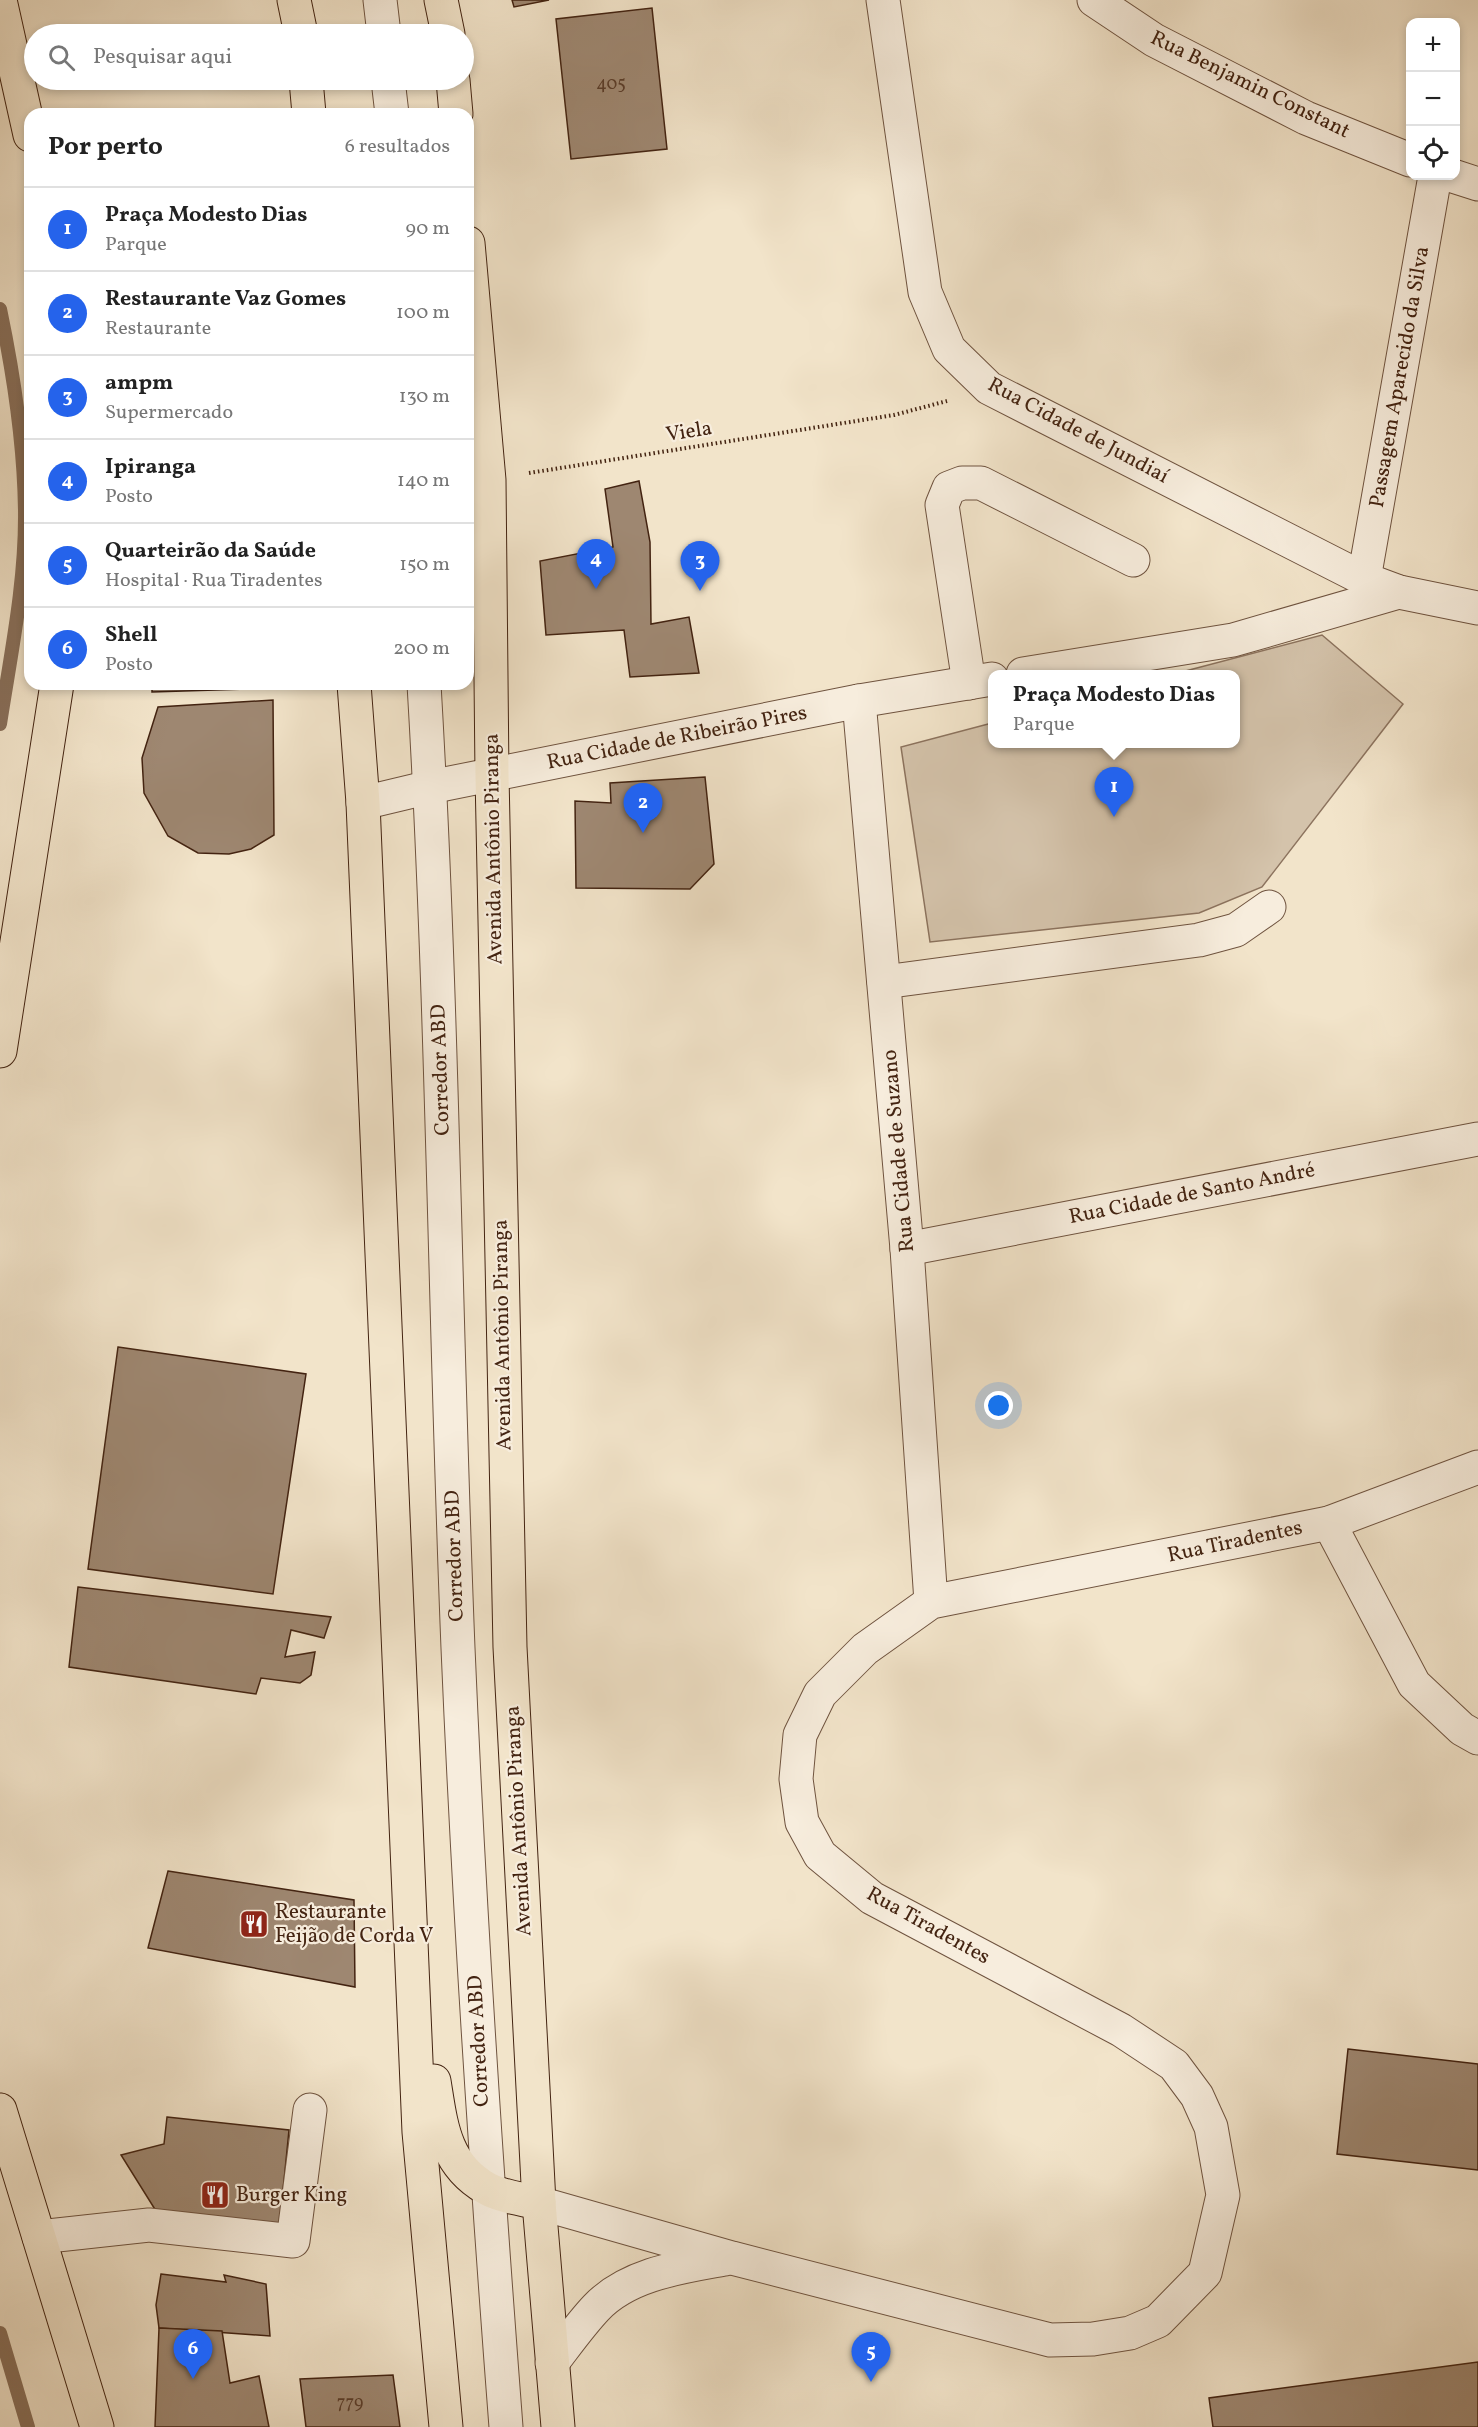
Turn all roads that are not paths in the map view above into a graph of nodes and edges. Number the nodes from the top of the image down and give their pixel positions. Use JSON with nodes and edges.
{"nodes":[{"id":1,"x":0,"y":0,"type":"edge"},
{"id":2,"x":294,"y":0,"type":"edge"},
{"id":3,"x":380,"y":0,"type":"edge"},
{"id":4,"x":441,"y":0,"type":"edge"},
{"id":5,"x":884,"y":0,"type":"edge"},
{"id":6,"x":1094,"y":0,"type":"edge"},
{"id":7,"x":299,"y":24,"type":"edge"},
{"id":8,"x":383,"y":24,"type":"edge"},
{"id":9,"x":446,"y":24,"type":"edge"},
{"id":10,"x":307,"y":90,"type":"edge"},
{"id":11,"x":389,"y":90,"type":"edge"},
{"id":12,"x":454,"y":90,"type":"edge"},
{"id":13,"x":24,"y":108,"type":"edge"},
{"id":14,"x":308,"y":108,"type":"edge"},
{"id":15,"x":391,"y":108,"type":"edge"},
{"id":16,"x":455,"y":108,"type":"edge"},
{"id":17,"x":1406,"y":158,"type":"edge"},
{"id":18,"x":1460,"y":178,"type":"edge"},
{"id":19,"x":1434,"y":180,"type":"edge"},
{"id":20,"x":1478,"y":183,"type":"edge"},
{"id":21,"x":474,"y":311,"type":"edge"},
{"id":22,"x":1133,"y":560,"type":"dead end"},
{"id":23,"x":1364,"y":579,"type":"junction"},
{"id":24,"x":1399,"y":592,"type":"junction"},
{"id":25,"x":1478,"y":608,"type":"edge"},
{"id":26,"x":1053,"y":670,"type":"edge"},
{"id":27,"x":981,"y":681,"type":"edge"},
{"id":28,"x":56,"y":690,"type":"edge"},
{"id":29,"x":354,"y":690,"type":"edge"},
{"id":30,"x":424,"y":690,"type":"edge"},
{"id":31,"x":859,"y":701,"type":"junction"},
{"id":32,"x":492,"y":775,"type":"junction"},
{"id":33,"x":430,"y":787,"type":"junction"},
{"id":34,"x":363,"y":803,"type":"junction"},
{"id":35,"x":1269,"y":907,"type":"dead end"},
{"id":36,"x":885,"y":982,"type":"junction"},
{"id":37,"x":0,"y":1051,"type":"edge"},
{"id":38,"x":1478,"y":1138,"type":"edge"},
{"id":39,"x":907,"y":1249,"type":"junction"},
{"id":40,"x":1478,"y":1467,"type":"edge"},
{"id":41,"x":1329,"y":1523,"type":"junction"},
{"id":42,"x":932,"y":1602,"type":"junction"},
{"id":43,"x":1478,"y":1738,"type":"edge"},
{"id":44,"x":412,"y":1958,"type":"junction"},
{"id":45,"x":0,"y":2110,"type":"edge"},
{"id":46,"x":310,"y":2110,"type":"dead end"},
{"id":47,"x":487,"y":2189,"type":"junction"},
{"id":48,"x":539,"y":2203,"type":"junction"},
{"id":49,"x":39,"y":2237,"type":"junction"},
{"id":50,"x":732,"y":2258,"type":"junction"},
{"id":51,"x":552,"y":2363,"type":"junction"},
{"id":52,"x":97,"y":2427,"type":"edge"},
{"id":53,"x":446,"y":2427,"type":"edge"},
{"id":54,"x":506,"y":2427,"type":"edge"},
{"id":55,"x":558,"y":2427,"type":"edge"}],
"edges":[{"from":1,"to":13,"type":"main road"},
{"from":2,"to":7,"type":"main road"},
{"from":3,"to":8,"type":"street"},
{"from":4,"to":9,"type":"main road"},
{"from":5,"to":23,"type":"street","name":"Rua Cidade de Jundiaí"},
{"from":6,"to":17,"type":"street","name":"Rua Benjamin Constant"},
{"from":10,"to":14,"type":"main road"},
{"from":11,"to":15,"type":"street"},
{"from":12,"to":16,"type":"main road"},
{"from":18,"to":20,"type":"street"},
{"from":19,"to":23,"type":"street","name":"Passagem Aparecido da Silva"},
{"from":21,"to":32,"type":"main road","name":"Avenida Antônio Piranga"},
{"from":22,"to":27,"type":"street"},
{"from":23,"to":24,"type":"street","name":"Rua Cidade de Jundiaí"},
{"from":24,"to":25,"type":"street","name":"Rua Cidade de Jundiaí"},
{"from":24,"to":26,"type":"street"},
{"from":27,"to":31,"type":"street","name":"Rua Cidade de Ribeirão Pires"},
{"from":28,"to":37,"type":"main road"},
{"from":29,"to":34,"type":"main road"},
{"from":30,"to":33,"type":"street","name":"Corredor ABD"},
{"from":31,"to":32,"type":"street","name":"Rua Cidade de Ribeirão Pires"},
{"from":31,"to":36,"type":"street","name":"Rua Cidade de Suzano"},
{"from":32,"to":33,"type":"street","name":"Rua Cidade de Ribeirão Pires"},
{"from":32,"to":48,"type":"main road","name":"Avenida Antônio Piranga"},
{"from":33,"to":34,"type":"street","name":"Rua Cidade de Ribeirão Pires"},
{"from":33,"to":47,"type":"street","name":"Corredor ABD"},
{"from":34,"to":44,"type":"main road"},
{"from":35,"to":36,"type":"street"},
{"from":36,"to":39,"type":"street","name":"Rua Cidade de Suzano"},
{"from":38,"to":39,"type":"street","name":"Rua Cidade de Santo André"},
{"from":39,"to":42,"type":"street","name":"Rua Cidade de Suzano"},
{"from":40,"to":41,"type":"street","name":"Rua Tiradentes"},
{"from":41,"to":42,"type":"street","name":"Rua Tiradentes"},
{"from":41,"to":43,"type":"street"},
{"from":42,"to":50,"type":"street","name":"Rua Tiradentes"},
{"from":44,"to":47,"type":"main road"},
{"from":44,"to":53,"type":"main road"},
{"from":45,"to":49,"type":"main road"},
{"from":46,"to":49,"type":"street"},
{"from":47,"to":48,"type":"main road"},
{"from":47,"to":54,"type":"street","name":"Corredor ABD"},
{"from":48,"to":50,"type":"street","name":"Rua Tiradentes"},
{"from":48,"to":51,"type":"main road","name":"Avenida Antônio Piranga"},
{"from":49,"to":52,"type":"main road"},
{"from":50,"to":51,"type":"street","name":"Rua Tiradentes"},
{"from":51,"to":55,"type":"main road","name":"Avenida Antônio Piranga"}]}
